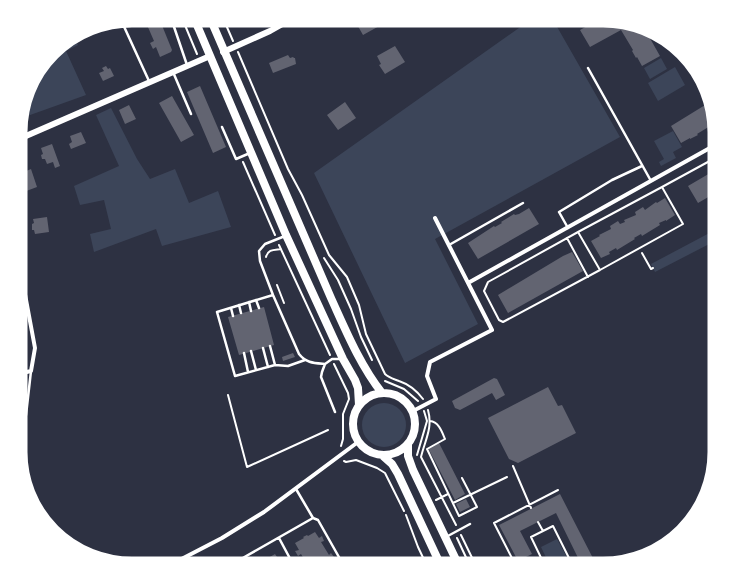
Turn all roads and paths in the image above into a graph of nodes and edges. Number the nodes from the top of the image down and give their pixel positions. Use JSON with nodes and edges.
{"nodes":[{"id":1,"x":173,"y":25,"type":"edge"},
{"id":2,"x":197,"y":25,"type":"edge"},
{"id":3,"x":213,"y":25,"type":"edge"},
{"id":4,"x":222,"y":25,"type":"edge"},
{"id":5,"x":226,"y":25,"type":"edge"},
{"id":6,"x":278,"y":25,"type":"edge"},
{"id":7,"x":123,"y":26,"type":"edge"},
{"id":8,"x":224,"y":30,"type":"dead end"},
{"id":9,"x":235,"y":46,"type":"junction"},
{"id":10,"x":223,"y":52,"type":"junction"},
{"id":11,"x":210,"y":56,"type":"junction"},
{"id":12,"x":188,"y":66,"type":"junction"},
{"id":13,"x":588,"y":68,"type":"dead end"},
{"id":14,"x":173,"y":72,"type":"junction"},
{"id":15,"x":149,"y":82,"type":"junction"},
{"id":16,"x":191,"y":114,"type":"dead end"},
{"id":17,"x":222,"y":127,"type":"dead end"},
{"id":18,"x":25,"y":136,"type":"edge"},
{"id":19,"x":710,"y":148,"type":"edge"},
{"id":20,"x":251,"y":153,"type":"junction"},
{"id":21,"x":710,"y":161,"type":"edge"},
{"id":22,"x":642,"y":166,"type":"junction"},
{"id":23,"x":651,"y":181,"type":"junction"},
{"id":24,"x":662,"y":187,"type":"junction"},
{"id":25,"x":523,"y":203,"type":"dead end"},
{"id":26,"x":435,"y":218,"type":"dead end"},
{"id":27,"x":568,"y":228,"type":"junction"},
{"id":28,"x":578,"y":232,"type":"junction"},
{"id":29,"x":286,"y":235,"type":"junction"},
{"id":30,"x":566,"y":238,"type":"junction"},
{"id":31,"x":449,"y":245,"type":"junction"},
{"id":32,"x":642,"y":253,"type":"dead end"},
{"id":33,"x":324,"y":257,"type":"dead end"},
{"id":34,"x":266,"y":258,"type":"dead end"},
{"id":35,"x":651,"y":269,"type":"dead end"},
{"id":36,"x":600,"y":270,"type":"junction"},
{"id":37,"x":588,"y":277,"type":"junction"},
{"id":38,"x":274,"y":279,"type":"dead end"},
{"id":39,"x":468,"y":283,"type":"junction"},
{"id":40,"x":25,"y":294,"type":"edge"},
{"id":41,"x":273,"y":295,"type":"junction"},
{"id":42,"x":256,"y":300,"type":"junction"},
{"id":43,"x":249,"y":302,"type":"junction"},
{"id":44,"x":239,"y":305,"type":"junction"},
{"id":45,"x":286,"y":307,"type":"dead end"},
{"id":46,"x":232,"y":308,"type":"junction"},
{"id":47,"x":259,"y":308,"type":"dead end"},
{"id":48,"x":252,"y":311,"type":"dead end"},
{"id":49,"x":241,"y":314,"type":"dead end"},
{"id":50,"x":234,"y":316,"type":"dead end"},
{"id":51,"x":270,"y":346,"type":"dead end"},
{"id":52,"x":263,"y":348,"type":"dead end"},
{"id":53,"x":251,"y":351,"type":"dead end"},
{"id":54,"x":244,"y":353,"type":"dead end"},
{"id":55,"x":332,"y":359,"type":"junction"},
{"id":56,"x":343,"y":359,"type":"junction"},
{"id":57,"x":305,"y":360,"type":"junction"},
{"id":58,"x":325,"y":364,"type":"junction"},
{"id":59,"x":374,"y":364,"type":"dead end"},
{"id":60,"x":275,"y":365,"type":"junction"},
{"id":61,"x":268,"y":367,"type":"junction"},
{"id":62,"x":256,"y":370,"type":"junction"},
{"id":63,"x":30,"y":371,"type":"junction"},
{"id":64,"x":25,"y":372,"type":"edge"},
{"id":65,"x":248,"y":372,"type":"junction"},
{"id":66,"x":381,"y":377,"type":"dead end"},
{"id":67,"x":382,"y":393,"type":"junction"},
{"id":68,"x":228,"y":395,"type":"dead end"},
{"id":69,"x":416,"y":397,"type":"dead end"},
{"id":70,"x":426,"y":404,"type":"junction"},
{"id":71,"x":359,"y":405,"type":"junction"},
{"id":72,"x":413,"y":411,"type":"junction"},
{"id":73,"x":335,"y":412,"type":"dead end"},
{"id":74,"x":25,"y":416,"type":"edge"},
{"id":75,"x":430,"y":421,"type":"junction"},
{"id":76,"x":328,"y":430,"type":"dead end"},
{"id":77,"x":358,"y":442,"type":"junction"},
{"id":78,"x":408,"y":445,"type":"junction"},
{"id":79,"x":336,"y":450,"type":"dead end"},
{"id":80,"x":383,"y":456,"type":"junction"},
{"id":81,"x":417,"y":457,"type":"dead end"},
{"id":82,"x":346,"y":462,"type":"dead end"},
{"id":83,"x":513,"y":466,"type":"dead end"},
{"id":84,"x":507,"y":477,"type":"dead end"},
{"id":85,"x":462,"y":478,"type":"dead end"},
{"id":86,"x":296,"y":490,"type":"junction"},
{"id":87,"x":558,"y":490,"type":"dead end"},
{"id":88,"x":470,"y":495,"type":"junction"},
{"id":89,"x":453,"y":503,"type":"junction"},
{"id":90,"x":529,"y":504,"type":"junction"},
{"id":91,"x":532,"y":508,"type":"dead end"},
{"id":92,"x":312,"y":518,"type":"junction"},
{"id":93,"x":538,"y":522,"type":"dead end"},
{"id":94,"x":470,"y":524,"type":"dead end"},
{"id":95,"x":458,"y":530,"type":"junction"},
{"id":96,"x":543,"y":531,"type":"junction"},
{"id":97,"x":454,"y":533,"type":"junction"},
{"id":98,"x":445,"y":537,"type":"junction"},
{"id":99,"x":279,"y":538,"type":"junction"},
{"id":100,"x":182,"y":559,"type":"edge"},
{"id":101,"x":240,"y":559,"type":"edge"},
{"id":102,"x":290,"y":559,"type":"edge"},
{"id":103,"x":340,"y":559,"type":"edge"},
{"id":104,"x":424,"y":559,"type":"edge"},
{"id":105,"x":438,"y":559,"type":"edge"},
{"id":106,"x":456,"y":559,"type":"edge"},
{"id":107,"x":467,"y":559,"type":"edge"},
{"id":108,"x":472,"y":559,"type":"edge"},
{"id":109,"x":512,"y":559,"type":"edge"},
{"id":110,"x":542,"y":559,"type":"edge"},
{"id":111,"x":570,"y":559,"type":"edge"}],
"edges":[{"from":1,"to":12,"type":"lane"},
{"from":2,"to":11,"type":"main road"},
{"from":3,"to":10,"type":"main road"},
{"from":4,"to":8,"type":"path"},
{"from":5,"to":9,"type":"path"},
{"from":6,"to":9,"type":"street"},
{"from":7,"to":15,"type":"lane"},
{"from":9,"to":10,"type":"street"},
{"from":9,"to":70,"type":"path"},
{"from":10,"to":67,"type":"main road"},
{"from":11,"to":12,"type":"street"},
{"from":11,"to":20,"type":"main road"},
{"from":12,"to":14,"type":"street"},
{"from":13,"to":22,"type":"lane"},
{"from":14,"to":15,"type":"street"},
{"from":14,"to":16,"type":"lane"},
{"from":15,"to":18,"type":"street"},
{"from":17,"to":20,"type":"lane"},
{"from":19,"to":23,"type":"street"},
{"from":20,"to":29,"type":"main road"},
{"from":21,"to":24,"type":"path"},
{"from":22,"to":23,"type":"lane"},
{"from":22,"to":27,"type":"lane"},
{"from":23,"to":27,"type":"street"},
{"from":24,"to":28,"type":"path"},
{"from":24,"to":36,"type":"path"},
{"from":25,"to":31,"type":"lane"},
{"from":26,"to":31,"type":"street"},
{"from":27,"to":39,"type":"street"},
{"from":28,"to":30,"type":"path"},
{"from":28,"to":36,"type":"path"},
{"from":29,"to":41,"type":"lane"},
{"from":29,"to":56,"type":"main road"},
{"from":30,"to":37,"type":"path"},
{"from":30,"to":37,"type":"path"},
{"from":31,"to":39,"type":"street"},
{"from":32,"to":35,"type":"path"},
{"from":33,"to":59,"type":"path"},
{"from":34,"to":55,"type":"path"},
{"from":36,"to":37,"type":"path"},
{"from":38,"to":45,"type":"path"},
{"from":39,"to":70,"type":"street"},
{"from":40,"to":63,"type":"street"},
{"from":41,"to":42,"type":"lane"},
{"from":41,"to":57,"type":"lane"},
{"from":42,"to":43,"type":"lane"},
{"from":42,"to":47,"type":"lane"},
{"from":43,"to":44,"type":"lane"},
{"from":43,"to":48,"type":"lane"},
{"from":44,"to":46,"type":"lane"},
{"from":44,"to":49,"type":"lane"},
{"from":46,"to":50,"type":"lane"},
{"from":46,"to":65,"type":"lane"},
{"from":51,"to":60,"type":"lane"},
{"from":52,"to":61,"type":"lane"},
{"from":53,"to":62,"type":"lane"},
{"from":54,"to":65,"type":"lane"},
{"from":55,"to":56,"type":"lane"},
{"from":55,"to":58,"type":"lane"},
{"from":55,"to":79,"type":"path"},
{"from":56,"to":71,"type":"main road"},
{"from":57,"to":58,"type":"lane"},
{"from":57,"to":60,"type":"lane"},
{"from":58,"to":73,"type":"lane"},
{"from":60,"to":61,"type":"lane"},
{"from":61,"to":62,"type":"lane"},
{"from":62,"to":65,"type":"lane"},
{"from":63,"to":64,"type":"street"},
{"from":63,"to":74,"type":"lane"},
{"from":66,"to":69,"type":"path"},
{"from":67,"to":71,"type":"main road"},
{"from":67,"to":72,"type":"main road"},
{"from":68,"to":76,"type":"path"},
{"from":70,"to":72,"type":"street"},
{"from":70,"to":75,"type":"path"},
{"from":71,"to":77,"type":"main road"},
{"from":72,"to":78,"type":"main road"},
{"from":75,"to":81,"type":"path"},
{"from":75,"to":89,"type":"path"},
{"from":75,"to":95,"type":"path"},
{"from":77,"to":80,"type":"main road"},
{"from":77,"to":86,"type":"street"},
{"from":78,"to":80,"type":"main road"},
{"from":78,"to":98,"type":"main road"},
{"from":80,"to":105,"type":"main road"},
{"from":82,"to":104,"type":"path"},
{"from":83,"to":90,"type":"path"},
{"from":84,"to":88,"type":"path"},
{"from":85,"to":88,"type":"path"},
{"from":86,"to":92,"type":"lane"},
{"from":86,"to":100,"type":"street"},
{"from":87,"to":90,"type":"path"},
{"from":88,"to":89,"type":"path"},
{"from":88,"to":89,"type":"path"},
{"from":90,"to":91,"type":"path"},
{"from":90,"to":109,"type":"path"},
{"from":92,"to":99,"type":"lane"},
{"from":92,"to":103,"type":"lane"},
{"from":93,"to":96,"type":"path"},
{"from":94,"to":95,"type":"lane"},
{"from":95,"to":97,"type":"lane"},
{"from":95,"to":108,"type":"path"},
{"from":96,"to":110,"type":"path"},
{"from":96,"to":111,"type":"path"},
{"from":97,"to":98,"type":"lane"},
{"from":97,"to":107,"type":"path"},
{"from":98,"to":106,"type":"main road"},
{"from":99,"to":101,"type":"lane"},
{"from":99,"to":102,"type":"lane"}]}
